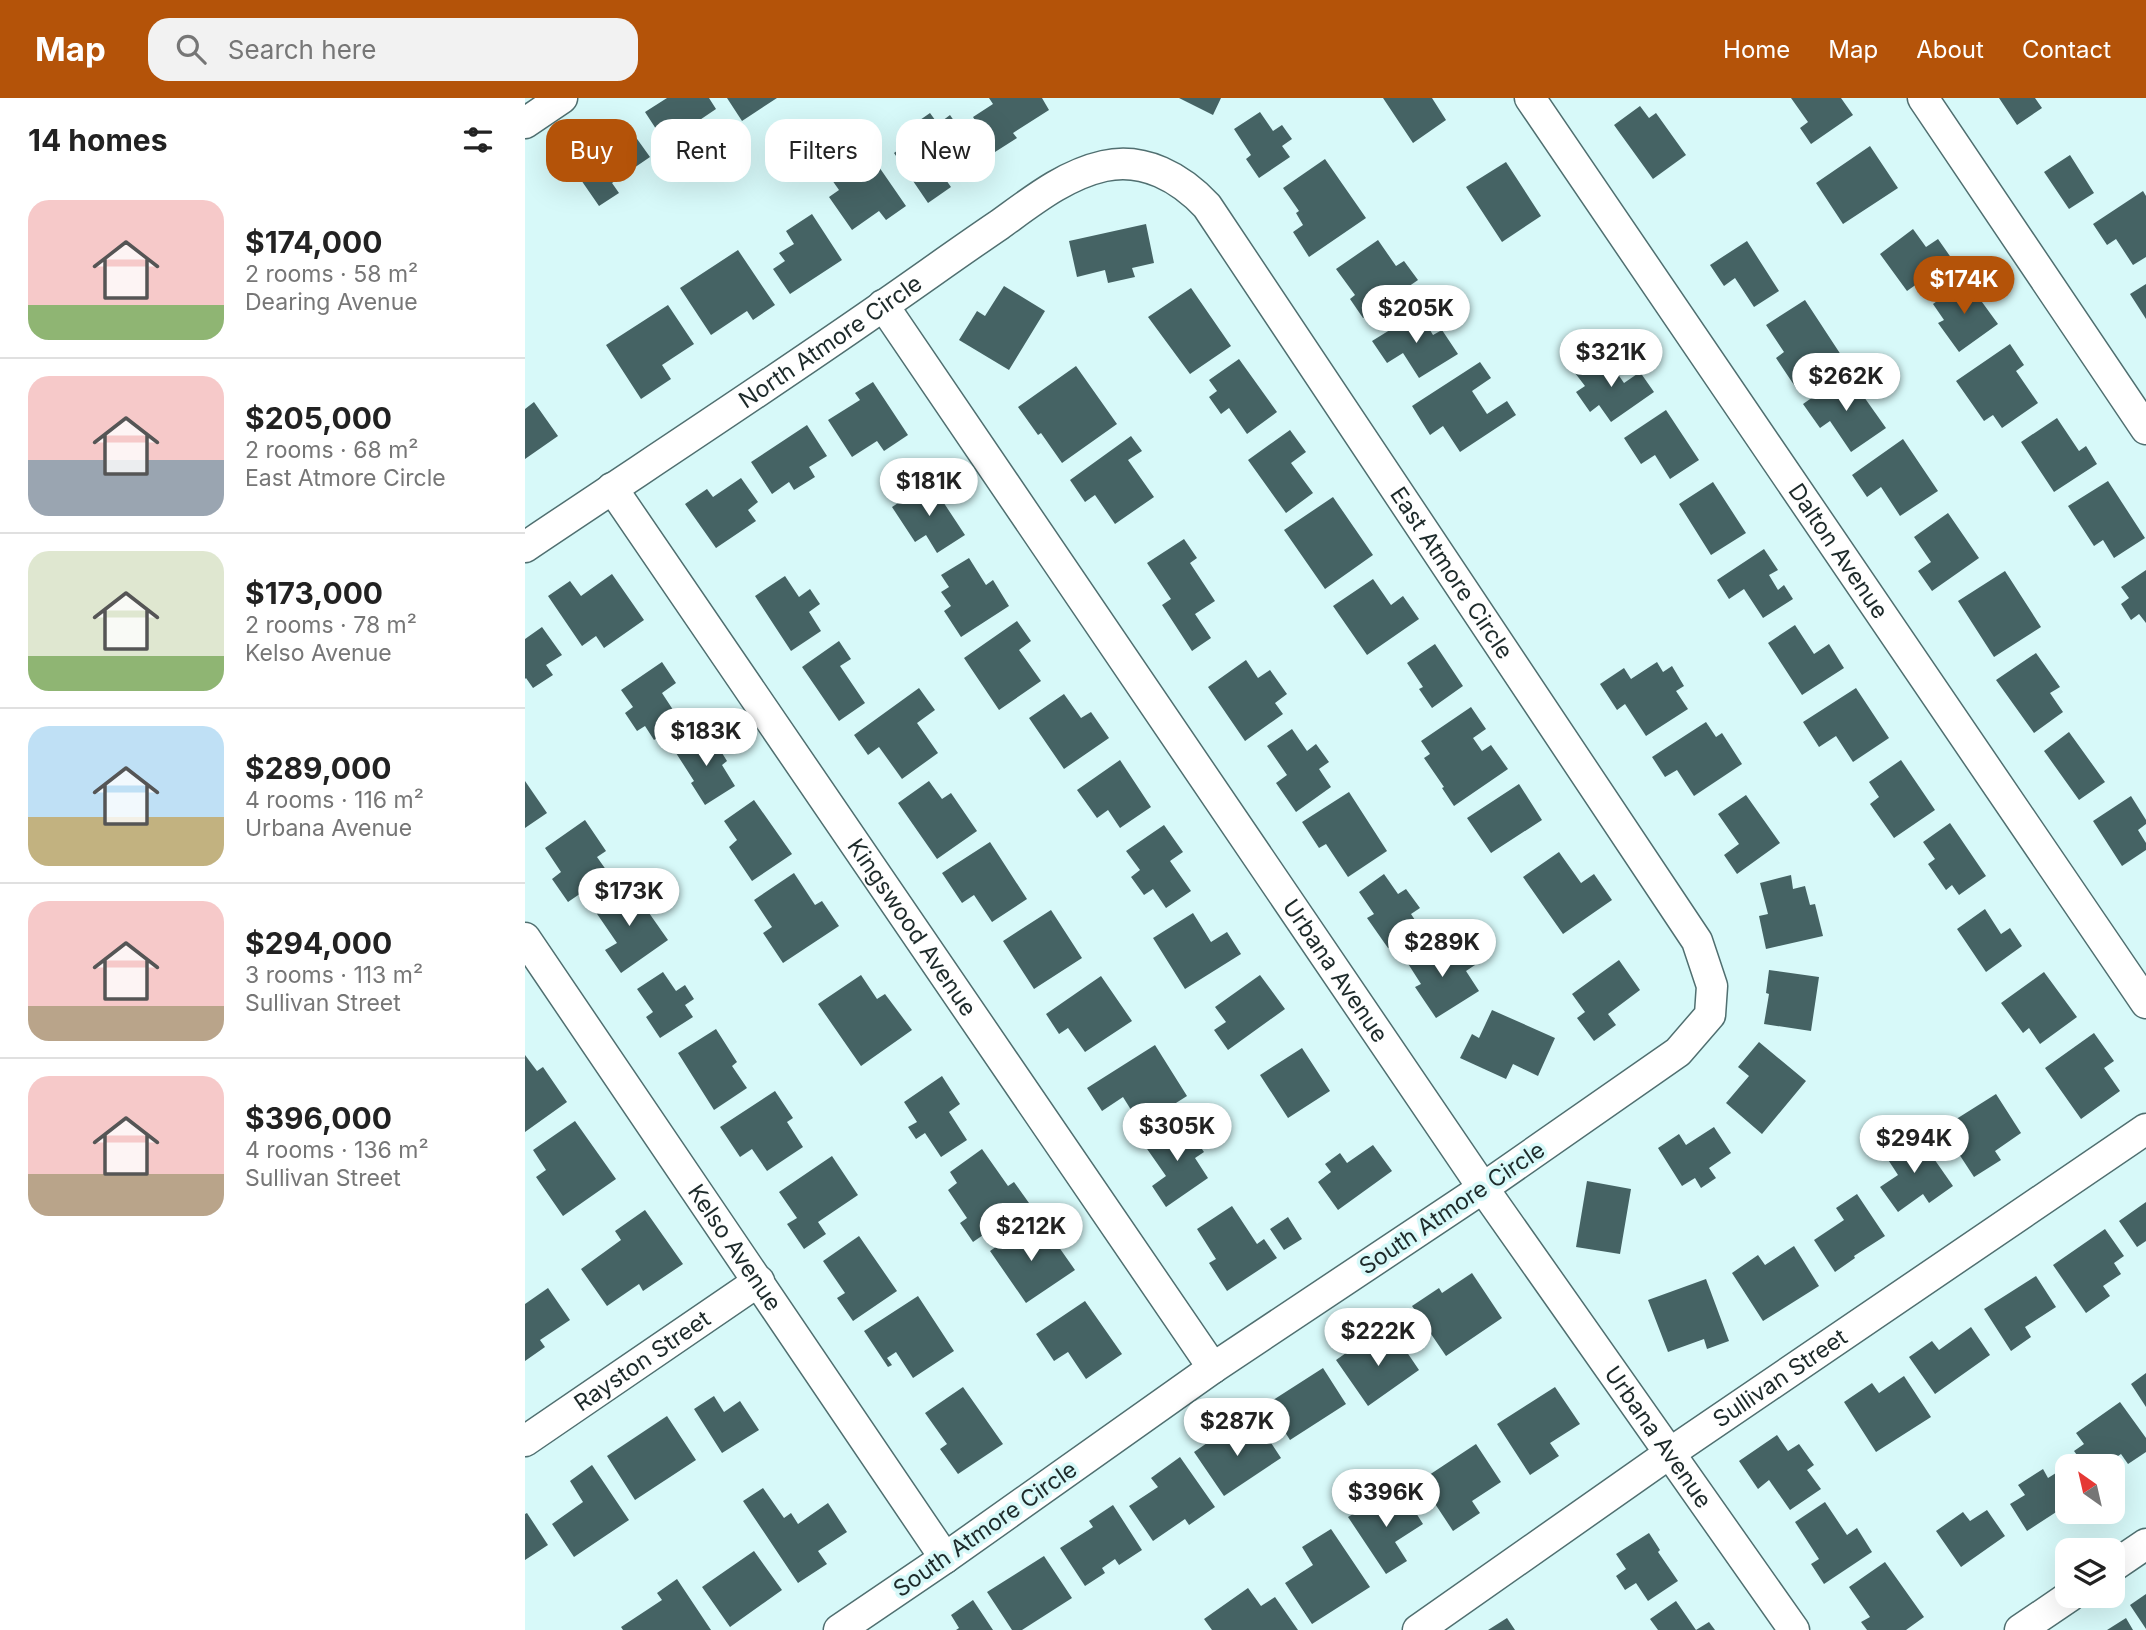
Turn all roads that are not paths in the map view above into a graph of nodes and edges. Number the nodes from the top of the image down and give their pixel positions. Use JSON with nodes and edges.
{"nodes":[{"id":1,"x":562,"y":98,"type":"edge"},
{"id":2,"x":1530,"y":98,"type":"edge"},
{"id":3,"x":1923,"y":98,"type":"edge"},
{"id":4,"x":525,"y":123,"type":"edge"},
{"id":5,"x":1143,"y":166,"type":"joint"},
{"id":6,"x":883,"y":306,"type":"junction"},
{"id":7,"x":2146,"y":429,"type":"edge"},
{"id":8,"x":612,"y":488,"type":"junction"},
{"id":9,"x":525,"y":547,"type":"edge"},
{"id":10,"x":525,"y":938,"type":"edge"},
{"id":11,"x":2146,"y":1003,"type":"edge"},
{"id":12,"x":1710,"y":1015,"type":"joint"},
{"id":13,"x":2146,"y":1129,"type":"edge"},
{"id":14,"x":1483,"y":1188,"type":"junction"},
{"id":15,"x":759,"y":1282,"type":"junction"},
{"id":16,"x":1213,"y":1368,"type":"junction"},
{"id":17,"x":525,"y":1441,"type":"edge"},
{"id":18,"x":1670,"y":1453,"type":"junction"},
{"id":19,"x":2146,"y":1544,"type":"edge"},
{"id":20,"x":945,"y":1558,"type":"junction"},
{"id":21,"x":2125,"y":1558,"type":"edge"},
{"id":22,"x":2055,"y":1606,"type":"edge"},
{"id":23,"x":839,"y":1630,"type":"edge"},
{"id":24,"x":1418,"y":1630,"type":"edge"},
{"id":25,"x":1794,"y":1630,"type":"edge"},
{"id":26,"x":2020,"y":1630,"type":"edge"}],
"edges":[{"from":1,"to":4,"type":"street"},
{"from":2,"to":11,"type":"street","name":"Dalton Avenue"},
{"from":3,"to":7,"type":"street"},
{"from":5,"to":6,"type":"street","name":"North Atmore Circle"},
{"from":5,"to":12,"type":"street","name":"East Atmore Circle"},
{"from":6,"to":8,"type":"street","name":"North Atmore Circle"},
{"from":6,"to":14,"type":"street","name":"Urbana Avenue"},
{"from":8,"to":9,"type":"street","name":"North Atmore Circle"},
{"from":8,"to":16,"type":"street","name":"Kingswood Avenue"},
{"from":10,"to":15,"type":"street","name":"Kelso Avenue"},
{"from":12,"to":14,"type":"street","name":"South Atmore Circle"},
{"from":13,"to":18,"type":"street","name":"Sullivan Street"},
{"from":14,"to":16,"type":"street","name":"South Atmore Circle"},
{"from":14,"to":18,"type":"street","name":"Urbana Avenue"},
{"from":15,"to":17,"type":"street","name":"Rayston Street"},
{"from":15,"to":20,"type":"street","name":"Kelso Avenue"},
{"from":16,"to":20,"type":"street","name":"South Atmore Circle"},
{"from":18,"to":24,"type":"street","name":"Sullivan Street"},
{"from":18,"to":25,"type":"street","name":"Urbana Avenue"},
{"from":19,"to":21,"type":"street"},
{"from":20,"to":23,"type":"street","name":"South Atmore Circle"},
{"from":22,"to":26,"type":"street"}]}
